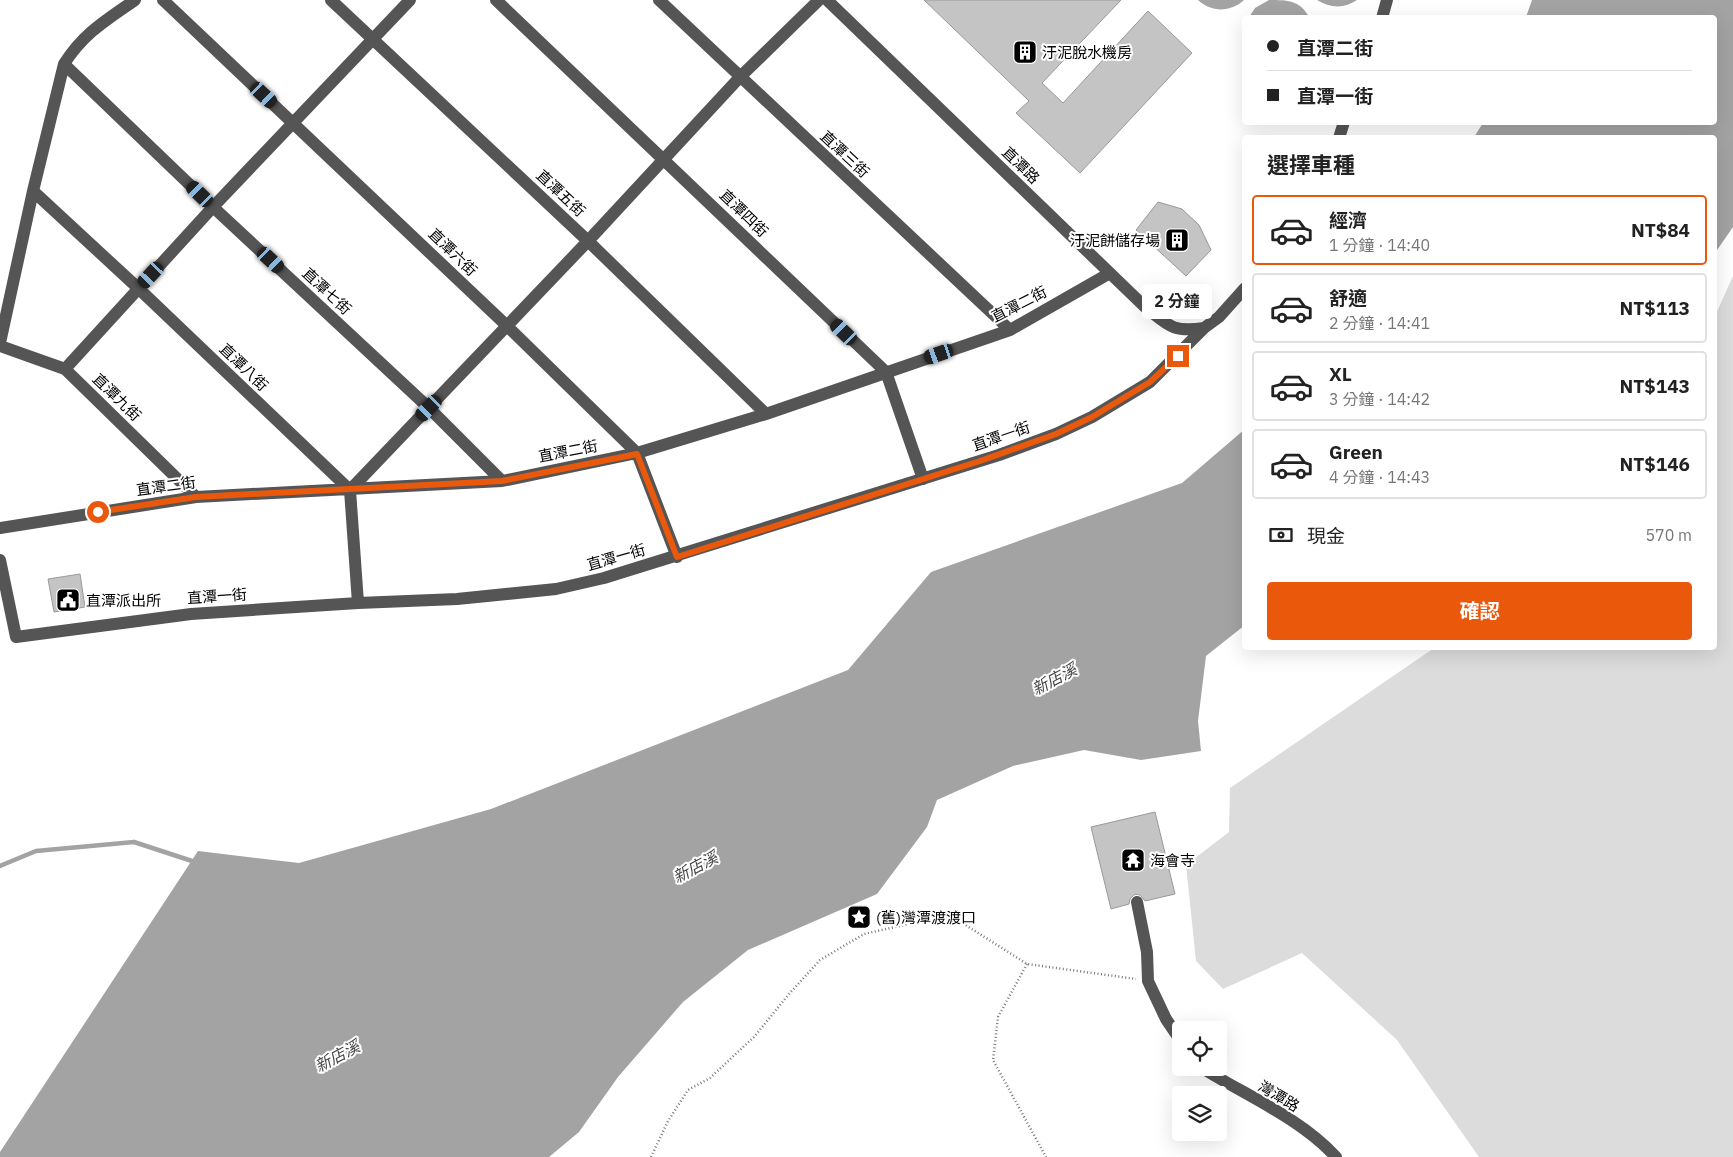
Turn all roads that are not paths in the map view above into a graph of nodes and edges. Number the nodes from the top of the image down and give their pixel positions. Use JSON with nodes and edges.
{"nodes":[{"id":1,"x":135,"y":0,"type":"edge"},
{"id":2,"x":163,"y":0,"type":"edge"},
{"id":3,"x":331,"y":0,"type":"edge"},
{"id":4,"x":410,"y":0,"type":"edge"},
{"id":5,"x":496,"y":0,"type":"edge"},
{"id":6,"x":659,"y":0,"type":"edge"},
{"id":7,"x":820,"y":0,"type":"edge"},
{"id":8,"x":827,"y":0,"type":"edge"},
{"id":9,"x":1387,"y":0,"type":"edge"},
{"id":10,"x":1383,"y":15,"type":"edge"},
{"id":11,"x":374,"y":39,"type":"junction"},
{"id":12,"x":64,"y":64,"type":"junction"},
{"id":13,"x":740,"y":77,"type":"junction"},
{"id":14,"x":293,"y":122,"type":"junction"},
{"id":15,"x":665,"y":160,"type":"junction"},
{"id":16,"x":33,"y":191,"type":"junction"},
{"id":17,"x":213,"y":207,"type":"junction"},
{"id":18,"x":588,"y":241,"type":"junction"},
{"id":19,"x":1110,"y":273,"type":"junction"},
{"id":20,"x":138,"y":288,"type":"junction"},
{"id":21,"x":1242,"y":291,"type":"edge"},
{"id":22,"x":507,"y":326,"type":"junction"},
{"id":23,"x":1204,"y":328,"type":"junction"},
{"id":24,"x":1010,"y":330,"type":"junction"},
{"id":25,"x":0,"y":345,"type":"edge"},
{"id":26,"x":65,"y":369,"type":"junction"},
{"id":27,"x":886,"y":372,"type":"junction"},
{"id":28,"x":429,"y":408,"type":"junction"},
{"id":29,"x":766,"y":414,"type":"junction"},
{"id":30,"x":637,"y":454,"type":"junction"},
{"id":31,"x":923,"y":479,"type":"junction"},
{"id":32,"x":502,"y":481,"type":"junction"},
{"id":33,"x":350,"y":490,"type":"junction"},
{"id":34,"x":196,"y":497,"type":"junction"},
{"id":35,"x":0,"y":528,"type":"edge"},
{"id":36,"x":677,"y":557,"type":"junction"},
{"id":37,"x":0,"y":560,"type":"edge"},
{"id":38,"x":358,"y":603,"type":"junction"},
{"id":39,"x":1138,"y":902,"type":"dead end"},
{"id":40,"x":1172,"y":1028,"type":"edge"},
{"id":41,"x":1216,"y":1076,"type":"edge"},
{"id":42,"x":1336,"y":1157,"type":"edge"}],
"edges":[{"from":1,"to":12,"type":"street"},
{"from":2,"to":14,"type":"street","name":"直潭六街"},
{"from":3,"to":11,"type":"street","name":"直潭五街"},
{"from":4,"to":11,"type":"street"},
{"from":5,"to":15,"type":"street","name":"直潭四街"},
{"from":6,"to":13,"type":"street","name":"直潭三街"},
{"from":7,"to":13,"type":"street"},
{"from":8,"to":19,"type":"street","name":"直潭路"},
{"from":9,"to":10,"type":"street"},
{"from":11,"to":14,"type":"street"},
{"from":11,"to":18,"type":"street","name":"直潭五街"},
{"from":12,"to":16,"type":"street"},
{"from":12,"to":17,"type":"street","name":"直潭七街"},
{"from":13,"to":15,"type":"street"},
{"from":13,"to":24,"type":"street","name":"直潭三街"},
{"from":14,"to":17,"type":"street"},
{"from":14,"to":22,"type":"street","name":"直潭六街"},
{"from":15,"to":18,"type":"street"},
{"from":15,"to":27,"type":"street","name":"直潭四街"},
{"from":16,"to":20,"type":"street","name":"直潭八街"},
{"from":16,"to":25,"type":"street"},
{"from":17,"to":20,"type":"street"},
{"from":17,"to":28,"type":"street","name":"直潭七街"},
{"from":18,"to":22,"type":"street"},
{"from":18,"to":29,"type":"street","name":"直潭五街"},
{"from":19,"to":23,"type":"street","name":"直潭路"},
{"from":19,"to":24,"type":"street","name":"直潭二街"},
{"from":20,"to":26,"type":"street"},
{"from":20,"to":33,"type":"street","name":"直潭八街"},
{"from":21,"to":23,"type":"street","name":"直潭一街"},
{"from":22,"to":28,"type":"street"},
{"from":22,"to":30,"type":"street","name":"直潭六街"},
{"from":23,"to":31,"type":"street","name":"直潭一街"},
{"from":24,"to":27,"type":"street","name":"直潭二街"},
{"from":25,"to":26,"type":"street","name":"直潭九街"},
{"from":26,"to":34,"type":"street","name":"直潭九街"},
{"from":27,"to":29,"type":"street","name":"直潭二街"},
{"from":27,"to":31,"type":"street","name":"直潭四街"},
{"from":28,"to":32,"type":"street","name":"直潭七街"},
{"from":28,"to":33,"type":"street"},
{"from":29,"to":30,"type":"street","name":"直潭二街"},
{"from":30,"to":32,"type":"street","name":"直潭二街"},
{"from":30,"to":36,"type":"street","name":"直潭六街"},
{"from":31,"to":36,"type":"street","name":"直潭一街"},
{"from":32,"to":33,"type":"street","name":"直潭二街"},
{"from":33,"to":34,"type":"street","name":"直潭二街"},
{"from":33,"to":38,"type":"street"},
{"from":34,"to":35,"type":"street","name":"直潭二街"},
{"from":36,"to":38,"type":"street","name":"直潭一街"},
{"from":37,"to":38,"type":"street","name":"直潭一街"},
{"from":39,"to":40,"type":"street"},
{"from":41,"to":42,"type":"street","name":"灣潭路"}]}
